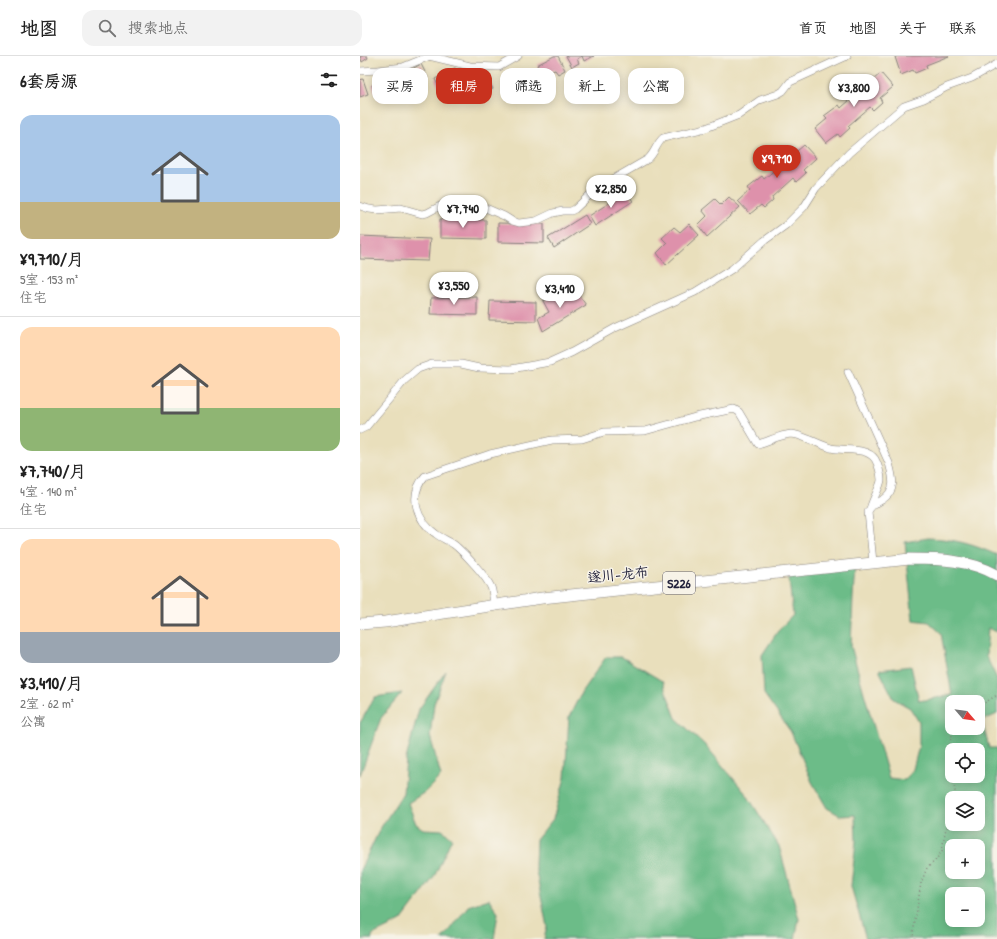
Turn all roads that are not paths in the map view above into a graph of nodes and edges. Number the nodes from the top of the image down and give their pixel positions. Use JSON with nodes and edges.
{"nodes":[{"id":1,"x":430,"y":56,"type":"edge"},
{"id":2,"x":518,"y":56,"type":"edge"},
{"id":3,"x":847,"y":56,"type":"edge"},
{"id":4,"x":997,"y":64,"type":"edge"},
{"id":5,"x":360,"y":71,"type":"edge"},
{"id":6,"x":360,"y":206,"type":"edge"},
{"id":7,"x":848,"y":372,"type":"dead end"},
{"id":8,"x":360,"y":430,"type":"edge"},
{"id":9,"x":871,"y":506,"type":"junction"},
{"id":10,"x":873,"y":562,"type":"junction"},
{"id":11,"x":997,"y":575,"type":"edge"},
{"id":12,"x":494,"y":605,"type":"junction"},
{"id":13,"x":360,"y":624,"type":"edge"}],
"edges":[{"from":1,"to":2,"type":"street"},
{"from":1,"to":5,"type":"street"},
{"from":3,"to":6,"type":"street"},
{"from":4,"to":8,"type":"street"},
{"from":7,"to":9,"type":"street"},
{"from":9,"to":10,"type":"street"},
{"from":9,"to":12,"type":"street"},
{"from":10,"to":11,"type":"main road","name":"遂川-龙布","number":"S226"},
{"from":10,"to":12,"type":"main road","name":"遂川-龙布","number":"S226"},
{"from":12,"to":13,"type":"main road","name":"遂川-龙布","number":"S226"}]}
